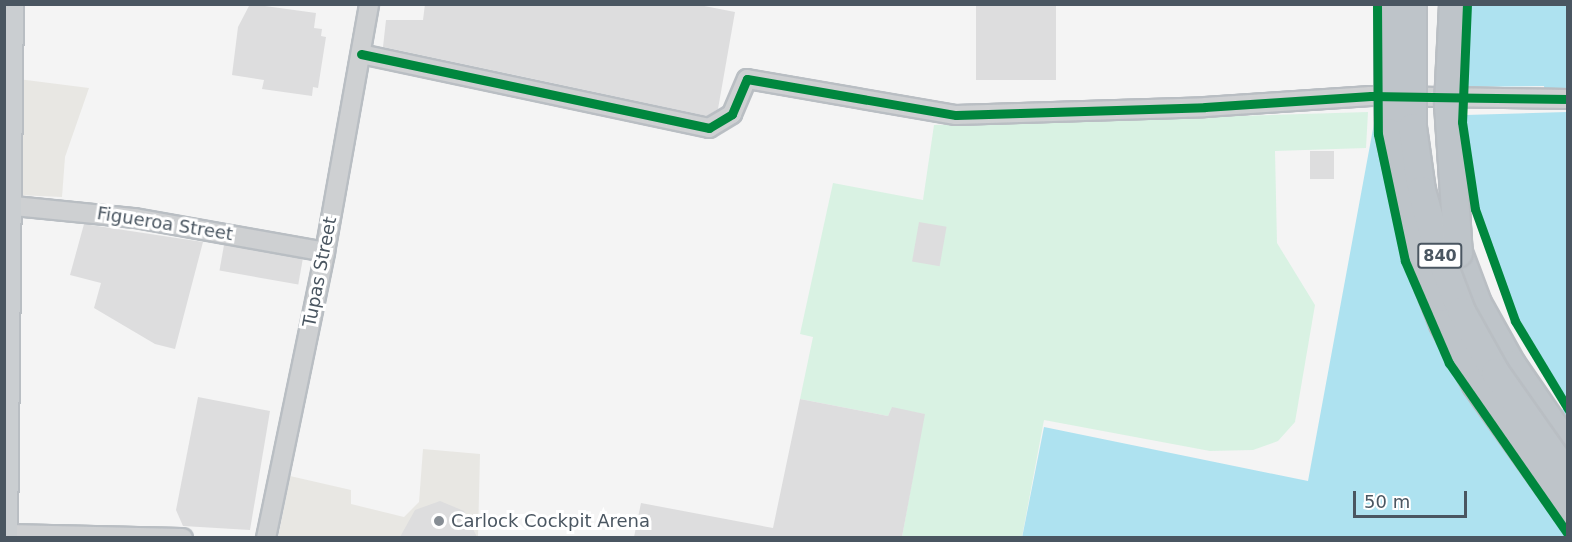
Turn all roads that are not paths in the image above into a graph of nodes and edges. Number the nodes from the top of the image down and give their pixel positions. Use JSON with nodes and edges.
{"nodes":[{"id":1,"x":11,"y":4,"type":"edge"},
{"id":2,"x":369,"y":4,"type":"edge"},
{"id":3,"x":1388,"y":4,"type":"edge"},
{"id":4,"x":1412,"y":4,"type":"edge"},
{"id":5,"x":1429,"y":4,"type":"edge"},
{"id":6,"x":1454,"y":4,"type":"edge"},
{"id":7,"x":362,"y":54,"type":"junction"},
{"id":8,"x":1568,"y":99,"type":"edge"},
{"id":9,"x":7,"y":205,"type":"edge"},
{"id":10,"x":325,"y":252,"type":"junction"},
{"id":11,"x":1458,"y":254,"type":"junction"},
{"id":12,"x":1568,"y":447,"type":"edge"},
{"id":13,"x":1568,"y":476,"type":"edge"},
{"id":14,"x":1568,"y":513,"type":"edge"},
{"id":15,"x":5,"y":535,"type":"edge"},
{"id":16,"x":183,"y":537,"type":"edge"},
{"id":17,"x":266,"y":537,"type":"edge"}],
"edges":[{"from":1,"to":9,"type":"main road"},
{"from":2,"to":7,"type":"street","name":"Tupas Street"},
{"from":3,"to":14,"type":"highway","bridge":true},
{"from":4,"to":13,"type":"highway","number":"840","bridge":true},
{"from":5,"to":11,"type":"highway","number":"840","bridge":true},
{"from":6,"to":11,"type":"highway","bridge":true},
{"from":7,"to":8,"type":"street"},
{"from":7,"to":10,"type":"street","name":"Tupas Street"},
{"from":9,"to":10,"type":"street","name":"Figueroa Street"},
{"from":9,"to":15,"type":"main road"},
{"from":10,"to":17,"type":"street","name":"Tupas Street"},
{"from":11,"to":12,"type":"highway","number":"840"},
{"from":15,"to":16,"type":"street"}]}
